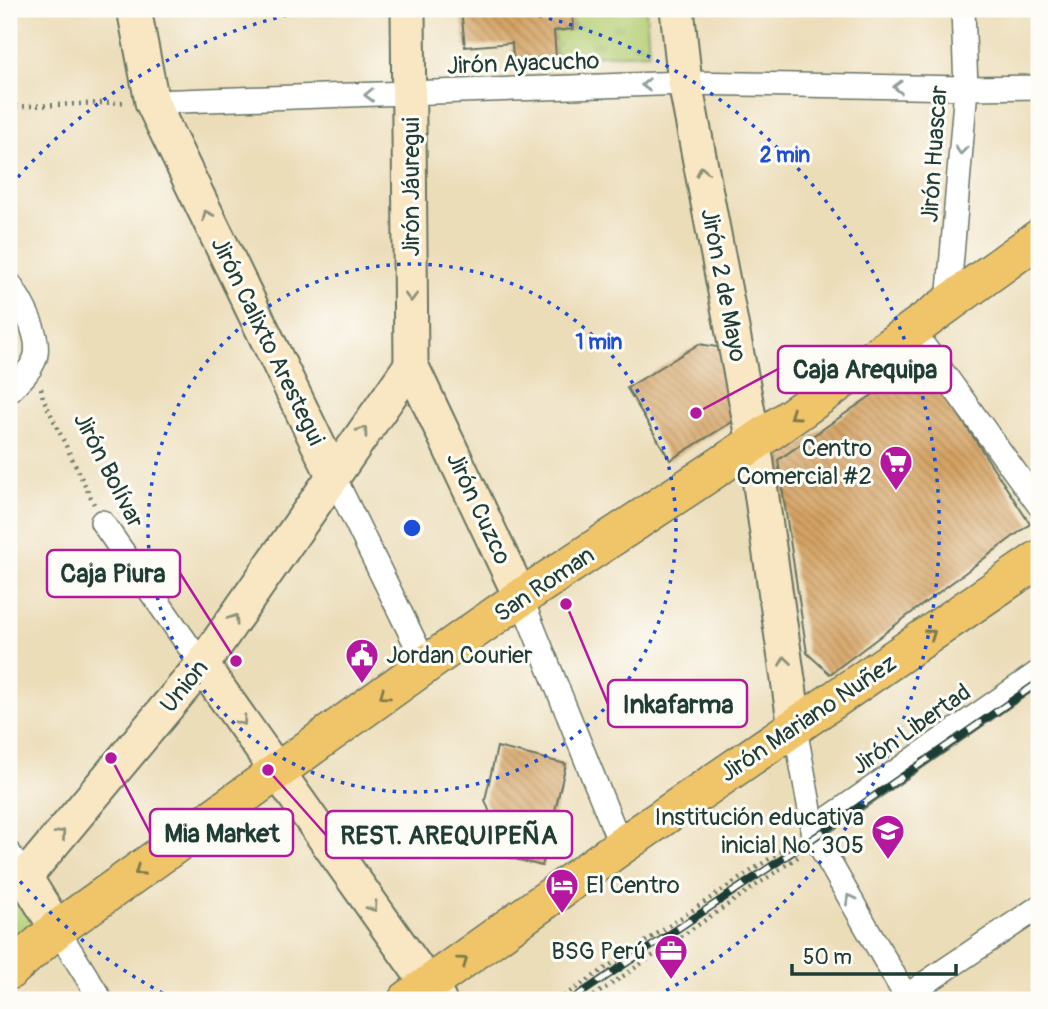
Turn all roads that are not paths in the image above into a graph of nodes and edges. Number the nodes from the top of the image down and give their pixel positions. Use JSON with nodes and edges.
{"nodes":[{"id":1,"x":134,"y":9,"type":"edge"},
{"id":2,"x":408,"y":9,"type":"edge"},
{"id":3,"x":677,"y":9,"type":"edge"},
{"id":4,"x":963,"y":9,"type":"edge"},
{"id":5,"x":685,"y":83,"type":"junction"},
{"id":6,"x":1039,"y":87,"type":"edge"},
{"id":7,"x":966,"y":88,"type":"junction"},
{"id":8,"x":410,"y":93,"type":"junction"},
{"id":9,"x":152,"y":102,"type":"junction"},
{"id":10,"x":1039,"y":238,"type":"edge"},
{"id":11,"x":9,"y":284,"type":"edge"},
{"id":12,"x":948,"y":303,"type":"junction"},
{"id":13,"x":913,"y":331,"type":"junction"},
{"id":14,"x":411,"y":365,"type":"junction"},
{"id":15,"x":9,"y":391,"type":"edge"},
{"id":16,"x":754,"y":443,"type":"junction"},
{"id":17,"x":333,"y":475,"type":"junction"},
{"id":18,"x":1039,"y":505,"type":"edge"},
{"id":19,"x":102,"y":522,"type":"road end"},
{"id":20,"x":1039,"y":559,"type":"edge"},
{"id":21,"x":521,"y":598,"type":"junction"},
{"id":22,"x":202,"y":665,"type":"junction"},
{"id":23,"x":426,"y":665,"type":"junction"},
{"id":24,"x":1039,"y":672,"type":"edge"},
{"id":25,"x":795,"y":728,"type":"junction"},
{"id":26,"x":279,"y":772,"type":"junction"},
{"id":27,"x":812,"y":830,"type":"junction"},
{"id":28,"x":621,"y":846,"type":"junction"},
{"id":29,"x":17,"y":865,"type":"edge"},
{"id":30,"x":1039,"y":907,"type":"edge"},
{"id":31,"x":57,"y":929,"type":"junction"},
{"id":32,"x":9,"y":971,"type":"edge"},
{"id":33,"x":425,"y":995,"type":"edge"},
{"id":34,"x":907,"y":998,"type":"edge"},
{"id":35,"x":102,"y":1000,"type":"edge"}],
"edges":[{"from":1,"to":9,"type":"street","name":"Jirón Calixto Arestegui"},
{"from":2,"to":8,"type":"street","name":"Jirón Jáuregui"},
{"from":3,"to":5,"type":"street","name":"Jirón 2 de Mayo"},
{"from":4,"to":7,"type":"street","name":"Jirón Huascar"},
{"from":7,"to":5,"type":"street","name":"Jirón Ayacucho","one_way":true},
{"from":5,"to":8,"type":"street","name":"Jirón Ayacucho","one_way":true},
{"from":16,"to":5,"type":"street","name":"Jirón 2 de Mayo","one_way":true},
{"from":6,"to":7,"type":"street","name":"Jirón Ayacucho"},
{"from":7,"to":12,"type":"street","name":"Jirón Huascar","one_way":true},
{"from":8,"to":9,"type":"street","name":"Jirón Ayacucho","one_way":true},
{"from":8,"to":14,"type":"street","name":"Jirón Jáuregui","one_way":true},
{"from":17,"to":9,"type":"street","name":"Jirón Calixto Arestegui","one_way":true},
{"from":10,"to":12,"type":"main road","name":"San Roman"},
{"from":11,"to":15,"type":"street"},
{"from":12,"to":13,"type":"main road","name":"San Roman"},
{"from":13,"to":16,"type":"main road","name":"San Roman","one_way":true},
{"from":13,"to":18,"type":"street"},
{"from":17,"to":14,"type":"street","name":"Union","one_way":true},
{"from":14,"to":21,"type":"street","name":"Jirón Cuzco"},
{"from":16,"to":21,"type":"main road","name":"San Roman"},
{"from":25,"to":16,"type":"street","name":"Jirón 2 de Mayo","one_way":true},
{"from":22,"to":17,"type":"street","name":"Union","one_way":true},
{"from":17,"to":23,"type":"street","name":"Jirón Calixto Arestegui"},
{"from":19,"to":22,"type":"street","name":"Jirón Bolívar"},
{"from":25,"to":20,"type":"main road","name":"Jirón Mariano Nuñez","one_way":true},
{"from":21,"to":23,"type":"main road","name":"San Roman"},
{"from":21,"to":28,"type":"street","name":"Jirón Cuzco"},
{"from":22,"to":26,"type":"street","one_way":true},
{"from":29,"to":22,"type":"street","name":"Union","one_way":true},
{"from":23,"to":26,"type":"main road","name":"San Roman","one_way":true},
{"from":24,"to":27,"type":"street","name":"Jirón Libertad"},
{"from":25,"to":27,"type":"street"},
{"from":25,"to":28,"type":"main road","name":"Jirón Mariano Nuñez"},
{"from":26,"to":31,"type":"main road","name":"San Roman","one_way":true},
{"from":26,"to":33,"type":"street","one_way":true},
{"from":34,"to":27,"type":"street","one_way":true},
{"from":33,"to":28,"type":"main road","name":"Jirón Mariano Nuñez","one_way":true},
{"from":29,"to":31,"type":"street","name":"Union"},
{"from":30,"to":34,"type":"street"},
{"from":31,"to":32,"type":"main road","name":"San Roman"},
{"from":31,"to":35,"type":"street"}]}
